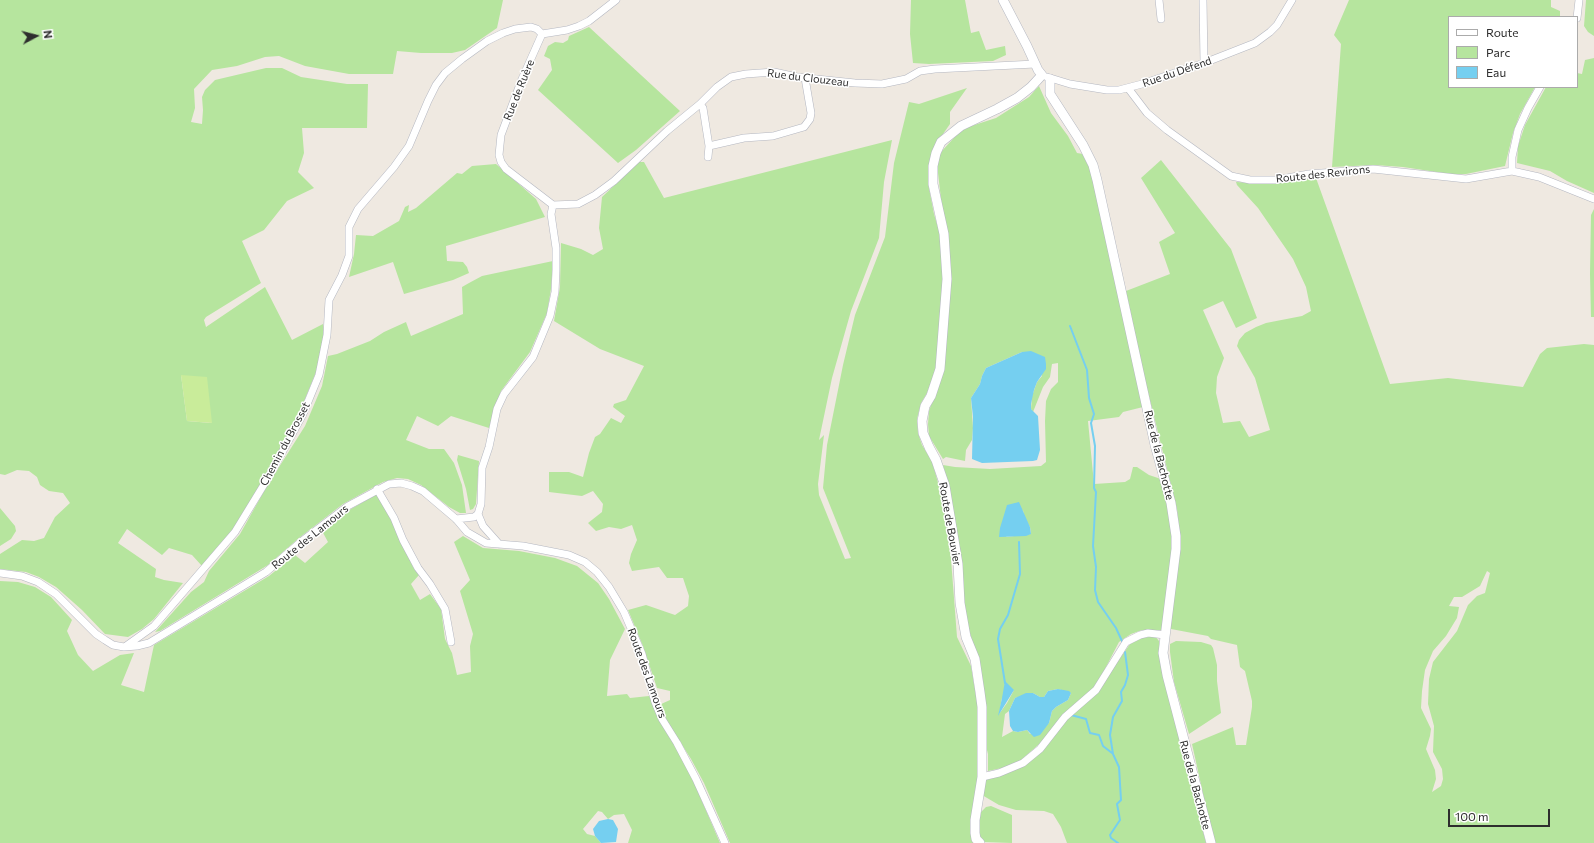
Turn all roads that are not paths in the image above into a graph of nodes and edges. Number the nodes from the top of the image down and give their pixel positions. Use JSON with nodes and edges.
{"nodes":[{"id":1,"x":616,"y":0,"type":"edge"},
{"id":2,"x":1003,"y":0,"type":"edge"},
{"id":3,"x":1159,"y":0,"type":"edge"},
{"id":4,"x":1203,"y":0,"type":"edge"},
{"id":5,"x":1292,"y":0,"type":"edge"},
{"id":6,"x":1579,"y":0,"type":"edge"},
{"id":7,"x":1577,"y":16,"type":"edge"},
{"id":8,"x":1161,"y":19,"type":"dead end"},
{"id":9,"x":542,"y":34,"type":"junction"},
{"id":10,"x":1204,"y":63,"type":"junction"},
{"id":11,"x":1035,"y":64,"type":"junction"},
{"id":12,"x":1046,"y":77,"type":"junction"},
{"id":13,"x":805,"y":78,"type":"junction"},
{"id":14,"x":1128,"y":88,"type":"junction"},
{"id":15,"x":1539,"y":88,"type":"edge"},
{"id":16,"x":700,"y":104,"type":"junction"},
{"id":17,"x":709,"y":146,"type":"junction"},
{"id":18,"x":708,"y":156,"type":"dead end"},
{"id":19,"x":1512,"y":171,"type":"junction"},
{"id":20,"x":1594,"y":199,"type":"edge"},
{"id":21,"x":553,"y":205,"type":"junction"},
{"id":22,"x":377,"y":489,"type":"junction"},
{"id":23,"x":478,"y":514,"type":"junction"},
{"id":24,"x":456,"y":519,"type":"junction"},
{"id":25,"x":499,"y":544,"type":"junction"},
{"id":26,"x":0,"y":573,"type":"edge"},
{"id":27,"x":1164,"y":635,"type":"junction"},
{"id":28,"x":451,"y":642,"type":"dead end"},
{"id":29,"x":124,"y":647,"type":"junction"},
{"id":30,"x":982,"y":777,"type":"junction"},
{"id":31,"x":725,"y":843,"type":"edge"},
{"id":32,"x":980,"y":843,"type":"edge"},
{"id":33,"x":1210,"y":843,"type":"edge"}],
"edges":[{"from":1,"to":9,"type":"street"},
{"from":2,"to":11,"type":"street"},
{"from":3,"to":8,"type":"street"},
{"from":4,"to":10,"type":"street"},
{"from":5,"to":10,"type":"street","name":"Rue du Défend"},
{"from":6,"to":7,"type":"street"},
{"from":9,"to":21,"type":"street","name":"Rue de Ruère"},
{"from":9,"to":29,"type":"street","name":"Chemin du Brosset"},
{"from":10,"to":14,"type":"street","name":"Rue du Défend"},
{"from":11,"to":12,"type":"street"},
{"from":11,"to":13,"type":"street","name":"Rue du Clouzeau"},
{"from":12,"to":14,"type":"street","name":"Rue du Défend"},
{"from":12,"to":27,"type":"street","name":"Rue de la Bachotte"},
{"from":12,"to":30,"type":"street","name":"Route de Bouvier"},
{"from":13,"to":16,"type":"street","name":"Rue du Clouzeau"},
{"from":13,"to":17,"type":"street"},
{"from":14,"to":19,"type":"street","name":"Route des Revirons"},
{"from":15,"to":19,"type":"street"},
{"from":16,"to":17,"type":"street"},
{"from":16,"to":21,"type":"street","name":"Rue du Clouzeau"},
{"from":17,"to":18,"type":"street"},
{"from":19,"to":20,"type":"street","name":"Route des Revirons"},
{"from":21,"to":23,"type":"street"},
{"from":22,"to":24,"type":"street","name":"Route des Lamours"},
{"from":22,"to":28,"type":"street"},
{"from":22,"to":29,"type":"street","name":"Route des Lamours"},
{"from":23,"to":24,"type":"street"},
{"from":23,"to":25,"type":"street"},
{"from":24,"to":25,"type":"street","name":"Route des Lamours"},
{"from":25,"to":31,"type":"street","name":"Route des Lamours"},
{"from":26,"to":29,"type":"street","name":"Route des Lamours"},
{"from":27,"to":30,"type":"street"},
{"from":27,"to":33,"type":"street","name":"Rue de la Bachotte"},
{"from":30,"to":32,"type":"street","name":"Route de Bouvier"}]}
